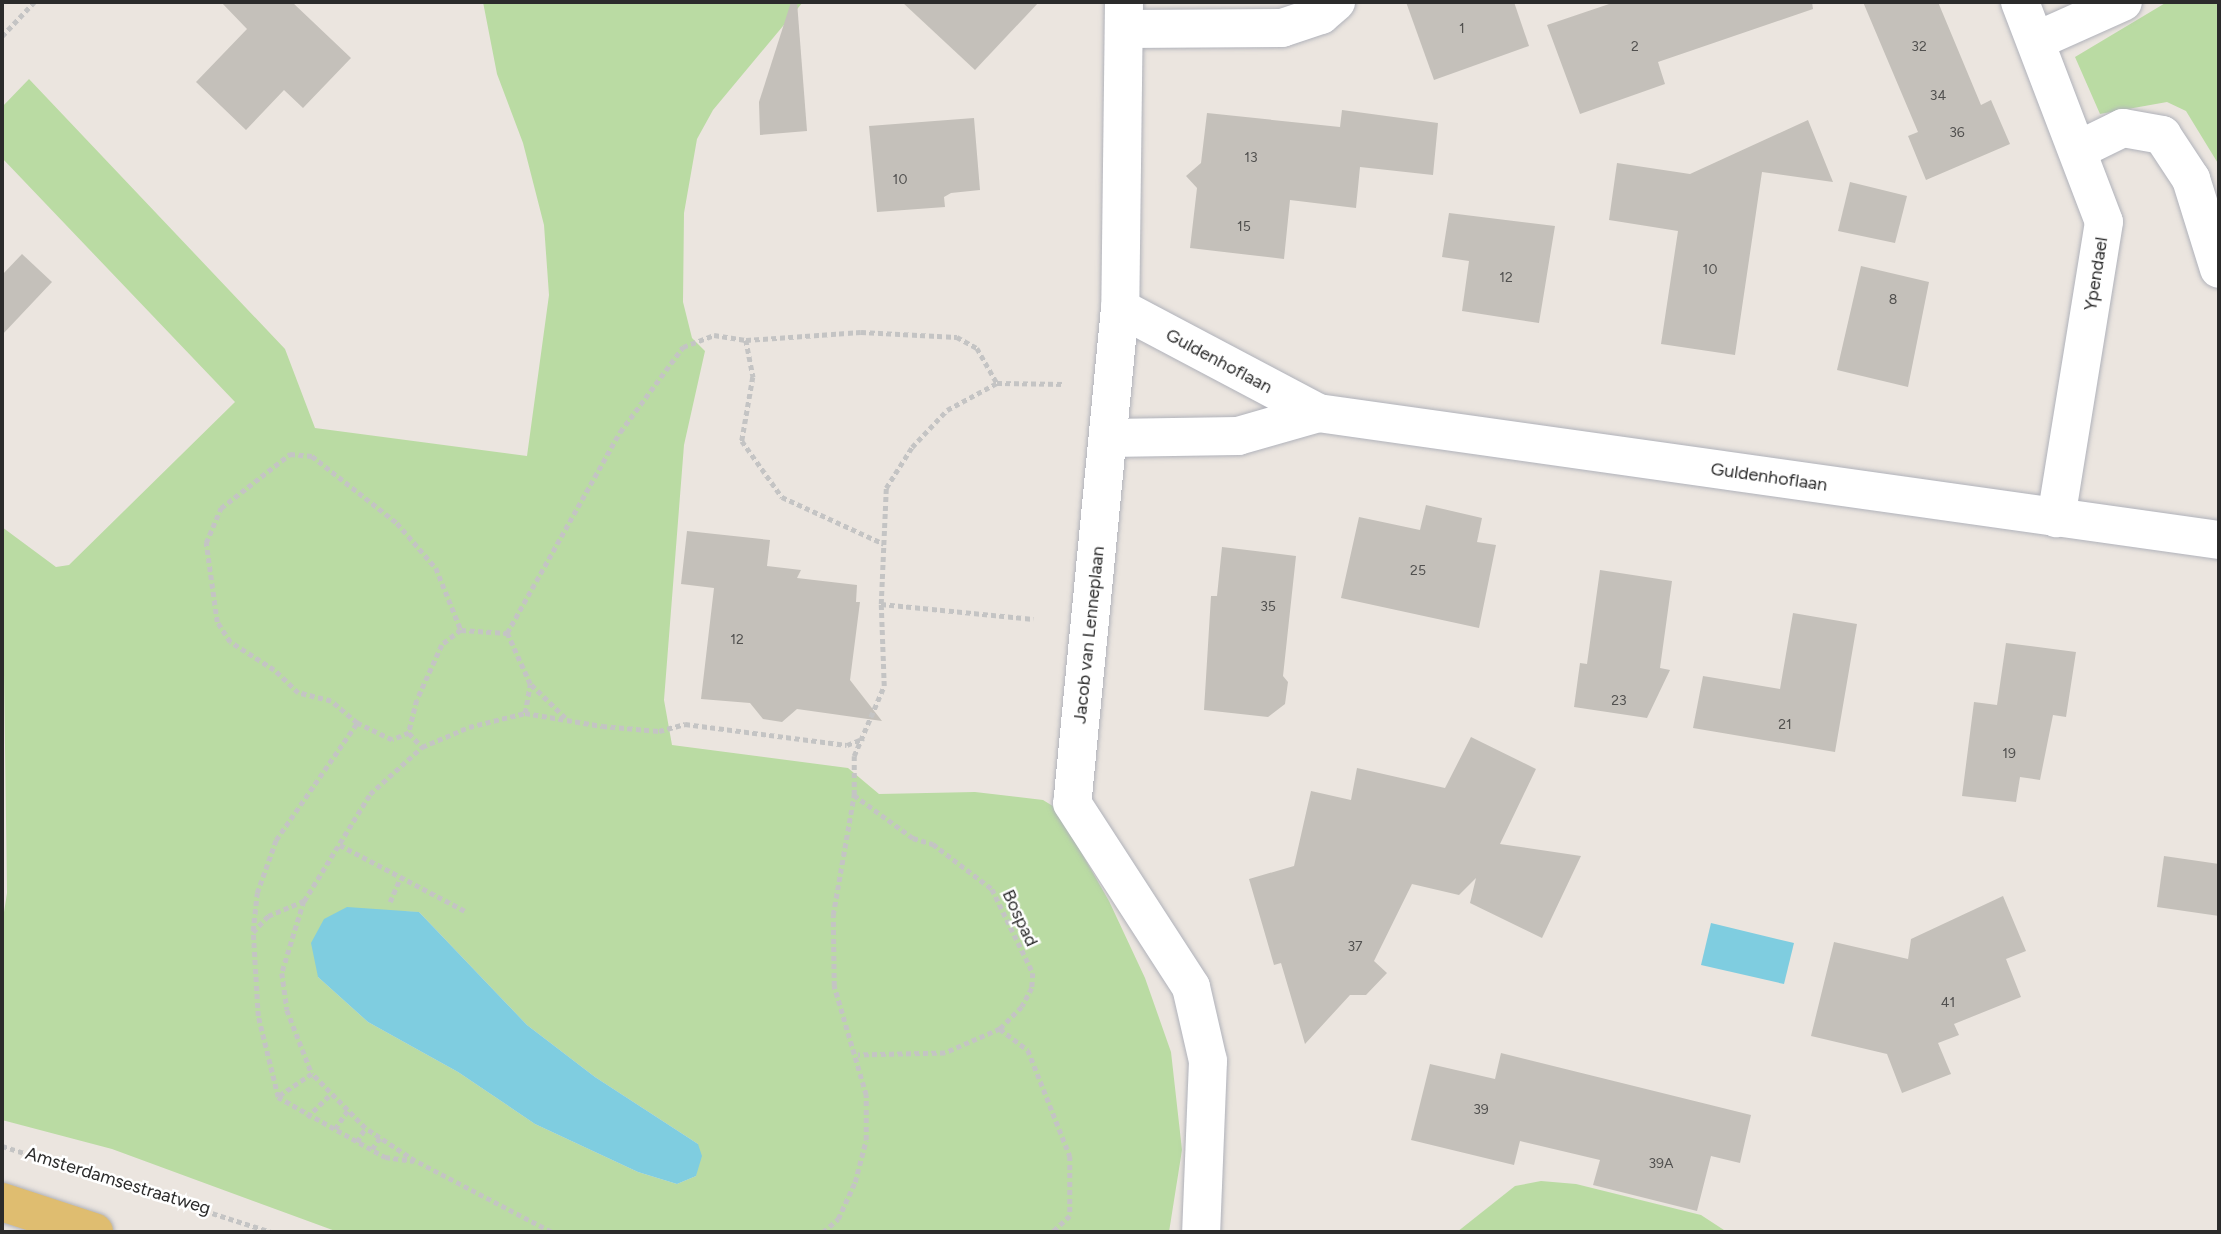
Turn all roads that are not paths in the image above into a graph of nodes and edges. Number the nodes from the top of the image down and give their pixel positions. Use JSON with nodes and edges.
{"nodes":[{"id":1,"x":1336,"y":2,"type":"edge"},
{"id":2,"x":2020,"y":2,"type":"edge"},
{"id":3,"x":2123,"y":2,"type":"edge"},
{"id":4,"x":1124,"y":15,"type":"edge"},
{"id":5,"x":2038,"y":40,"type":"junction"},
{"id":6,"x":2078,"y":149,"type":"junction"},
{"id":7,"x":2215,"y":246,"type":"edge"},
{"id":8,"x":1120,"y":308,"type":"junction"},
{"id":9,"x":1318,"y":414,"type":"junction"},
{"id":10,"x":1109,"y":438,"type":"junction"},
{"id":11,"x":2056,"y":518,"type":"junction"},
{"id":12,"x":2219,"y":540,"type":"edge"},
{"id":13,"x":2,"y":1202,"type":"edge"},
{"id":14,"x":94,"y":1232,"type":"edge"},
{"id":15,"x":1201,"y":1232,"type":"edge"}],
"edges":[{"from":1,"to":4,"type":"street"},
{"from":2,"to":5,"type":"street","name":"Ypendael"},
{"from":3,"to":5,"type":"street"},
{"from":4,"to":8,"type":"street","name":"Jacob van Lenneplaan"},
{"from":5,"to":6,"type":"street","name":"Ypendael"},
{"from":6,"to":7,"type":"street"},
{"from":6,"to":11,"type":"street","name":"Ypendael"},
{"from":8,"to":9,"type":"street","name":"Guldenhoflaan"},
{"from":8,"to":10,"type":"street","name":"Jacob van Lenneplaan"},
{"from":9,"to":10,"type":"street","name":"Guldenhoflaan"},
{"from":9,"to":11,"type":"street","name":"Guldenhoflaan"},
{"from":10,"to":15,"type":"street","name":"Jacob van Lenneplaan"},
{"from":11,"to":12,"type":"street","name":"Guldenhoflaan"},
{"from":13,"to":14,"type":"main road"}]}
